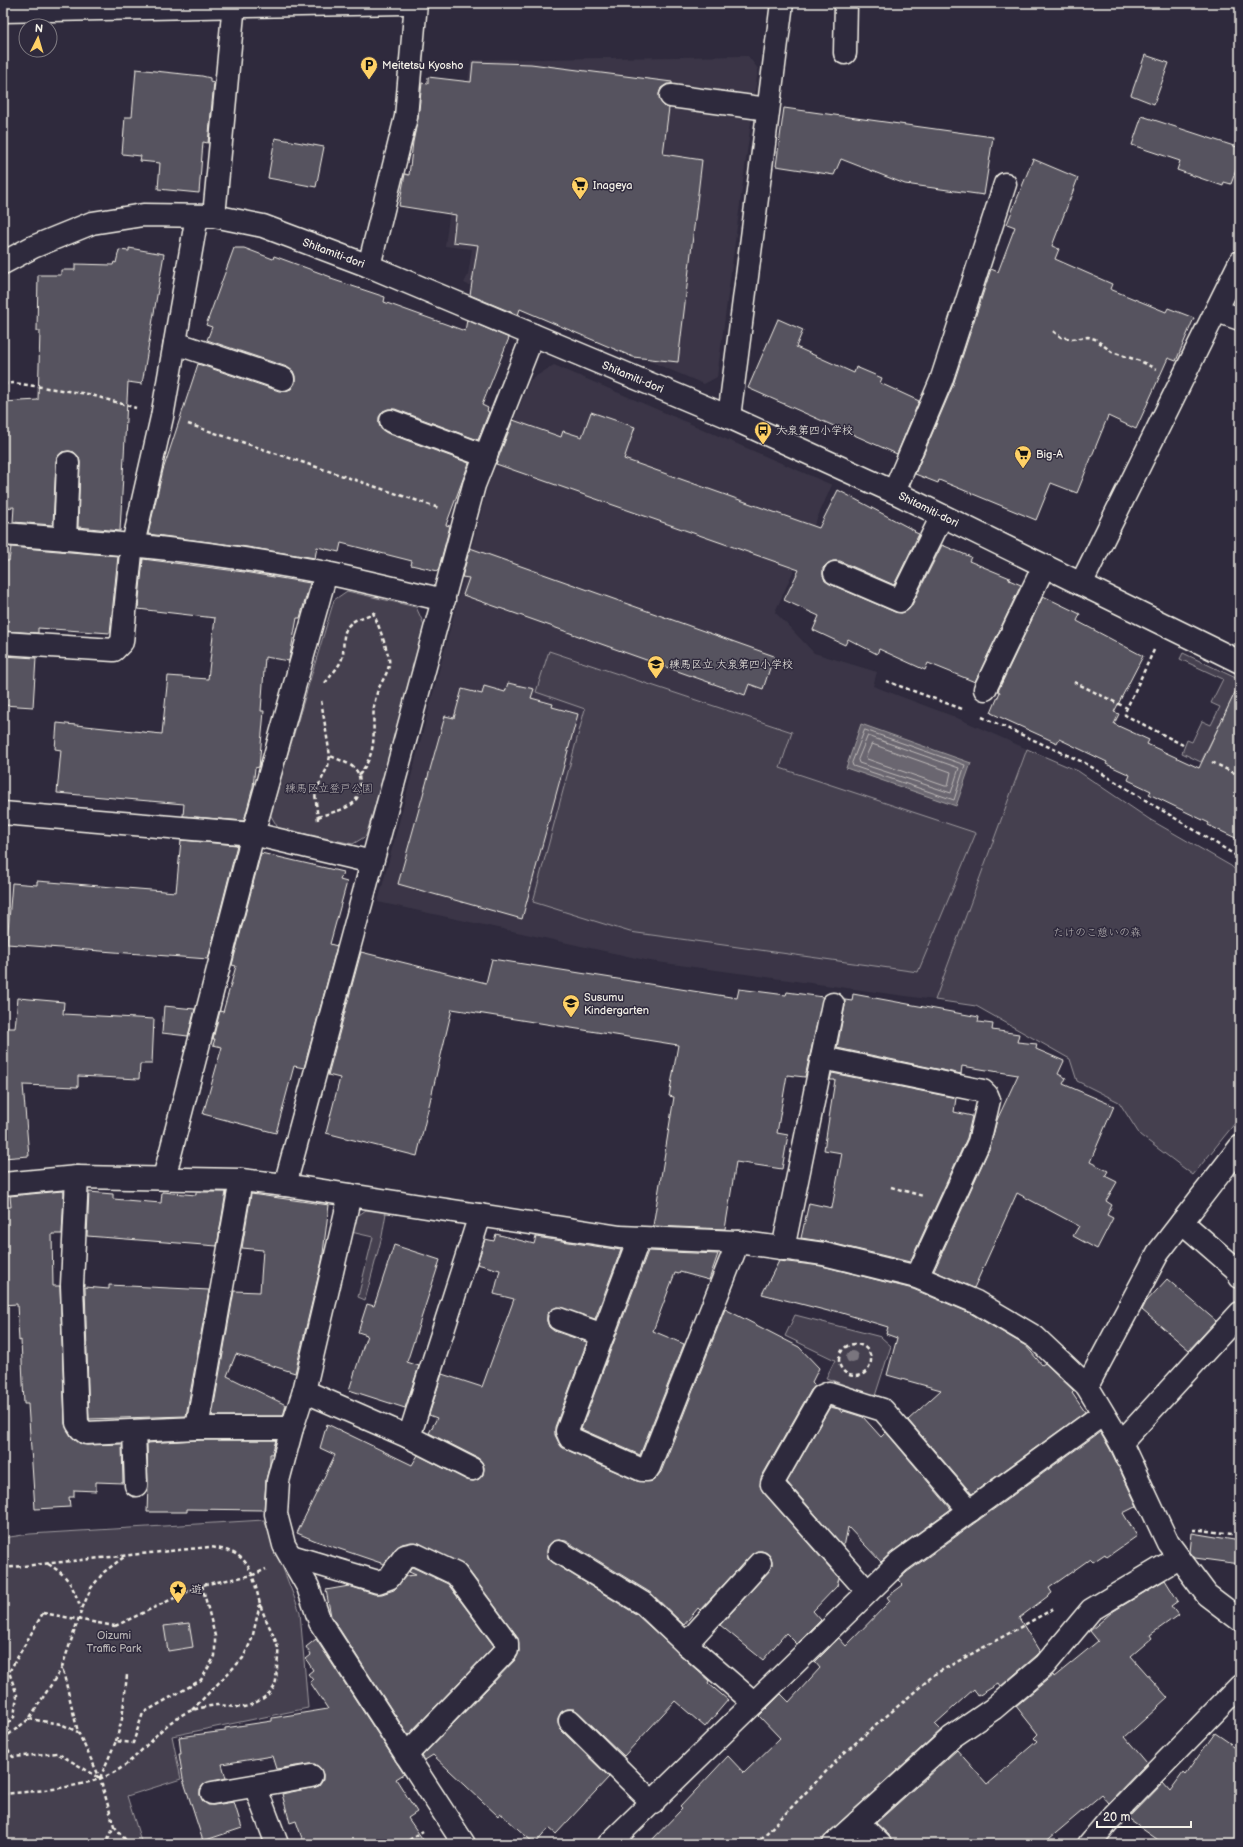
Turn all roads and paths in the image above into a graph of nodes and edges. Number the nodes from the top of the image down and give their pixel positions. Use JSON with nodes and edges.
{"nodes":[{"id":1,"x":404,"y":3,"type":"edge"},
{"id":2,"x":416,"y":3,"type":"edge"},
{"id":3,"x":782,"y":3,"type":"edge"},
{"id":4,"x":846,"y":3,"type":"edge"},
{"id":5,"x":234,"y":5,"type":"edge"},
{"id":6,"x":3,"y":11,"type":"edge"},
{"id":7,"x":845,"y":53,"type":"dead end"},
{"id":8,"x":671,"y":96,"type":"dead end"},
{"id":9,"x":768,"y":109,"type":"junction"},
{"id":10,"x":1005,"y":184,"type":"dead end"},
{"id":11,"x":206,"y":216,"type":"junction"},
{"id":12,"x":1240,"y":262,"type":"edge"},
{"id":13,"x":3,"y":263,"type":"edge"},
{"id":14,"x":369,"y":266,"type":"junction"},
{"id":15,"x":1217,"y":311,"type":"junction"},
{"id":16,"x":1240,"y":319,"type":"edge"},
{"id":17,"x":1053,"y":331,"type":"dead end"},
{"id":18,"x":533,"y":335,"type":"junction"},
{"id":19,"x":175,"y":343,"type":"junction"},
{"id":20,"x":283,"y":378,"type":"dead end"},
{"id":21,"x":1182,"y":381,"type":"junction"},
{"id":22,"x":3,"y":384,"type":"edge"},
{"id":23,"x":162,"y":417,"type":"junction"},
{"id":24,"x":729,"y":417,"type":"junction"},
{"id":25,"x":391,"y":421,"type":"dead end"},
{"id":26,"x":486,"y":456,"type":"junction"},
{"id":27,"x":68,"y":463,"type":"dead end"},
{"id":28,"x":894,"y":492,"type":"junction"},
{"id":29,"x":465,"y":516,"type":"junction"},
{"id":30,"x":942,"y":516,"type":"junction"},
{"id":31,"x":3,"y":534,"type":"edge"},
{"id":32,"x":65,"y":539,"type":"junction"},
{"id":33,"x":133,"y":544,"type":"junction"},
{"id":34,"x":1044,"y":566,"type":"junction"},
{"id":35,"x":326,"y":573,"type":"junction"},
{"id":36,"x":835,"y":573,"type":"dead end"},
{"id":37,"x":1081,"y":584,"type":"junction"},
{"id":38,"x":385,"y":587,"type":"junction"},
{"id":39,"x":444,"y":600,"type":"junction"},
{"id":40,"x":373,"y":614,"type":"junction"},
{"id":41,"x":1166,"y":626,"type":"junction"},
{"id":42,"x":3,"y":643,"type":"edge"},
{"id":43,"x":1240,"y":662,"type":"edge"},
{"id":44,"x":886,"y":681,"type":"dead end"},
{"id":45,"x":1074,"y":682,"type":"dead end"},
{"id":46,"x":323,"y":686,"type":"dead end"},
{"id":47,"x":985,"y":689,"type":"dead end"},
{"id":48,"x":321,"y":696,"type":"dead end"},
{"id":49,"x":1127,"y":708,"type":"junction"},
{"id":50,"x":970,"y":712,"type":"dead end"},
{"id":51,"x":978,"y":715,"type":"dead end"},
{"id":52,"x":1184,"y":745,"type":"dead end"},
{"id":53,"x":330,"y":756,"type":"junction"},
{"id":54,"x":1212,"y":762,"type":"dead end"},
{"id":55,"x":359,"y":775,"type":"junction"},
{"id":56,"x":1240,"y":776,"type":"edge"},
{"id":57,"x":3,"y":813,"type":"edge"},
{"id":58,"x":318,"y":817,"type":"junction"},
{"id":59,"x":253,"y":834,"type":"junction"},
{"id":60,"x":310,"y":848,"type":"junction"},
{"id":61,"x":1240,"y":858,"type":"edge"},
{"id":62,"x":372,"y":862,"type":"junction"},
{"id":63,"x":833,"y":1004,"type":"dead end"},
{"id":64,"x":822,"y":1058,"type":"junction"},
{"id":65,"x":1240,"y":1147,"type":"edge"},
{"id":66,"x":77,"y":1177,"type":"junction"},
{"id":67,"x":164,"y":1178,"type":"junction"},
{"id":68,"x":241,"y":1180,"type":"junction"},
{"id":69,"x":3,"y":1184,"type":"edge"},
{"id":70,"x":285,"y":1185,"type":"junction"},
{"id":71,"x":891,"y":1187,"type":"dead end"},
{"id":72,"x":350,"y":1195,"type":"junction"},
{"id":73,"x":950,"y":1204,"type":"junction"},
{"id":74,"x":480,"y":1215,"type":"junction"},
{"id":75,"x":1182,"y":1222,"type":"junction"},
{"id":76,"x":639,"y":1238,"type":"junction"},
{"id":77,"x":738,"y":1242,"type":"junction"},
{"id":78,"x":783,"y":1249,"type":"junction"},
{"id":79,"x":917,"y":1277,"type":"junction"},
{"id":80,"x":1240,"y":1277,"type":"edge"},
{"id":81,"x":1240,"y":1313,"type":"edge"},
{"id":82,"x":559,"y":1319,"type":"dead end"},
{"id":83,"x":603,"y":1335,"type":"junction"},
{"id":84,"x":841,"y":1370,"type":"joint"},
{"id":85,"x":1087,"y":1386,"type":"junction"},
{"id":86,"x":304,"y":1391,"type":"junction"},
{"id":87,"x":1103,"y":1414,"type":"junction"},
{"id":88,"x":197,"y":1428,"type":"junction"},
{"id":89,"x":292,"y":1428,"type":"junction"},
{"id":90,"x":134,"y":1431,"type":"junction"},
{"id":91,"x":409,"y":1437,"type":"junction"},
{"id":92,"x":1121,"y":1443,"type":"junction"},
{"id":93,"x":472,"y":1469,"type":"dead end"},
{"id":94,"x":136,"y":1485,"type":"dead end"},
{"id":95,"x":970,"y":1511,"type":"junction"},
{"id":96,"x":1240,"y":1535,"type":"edge"},
{"id":97,"x":1173,"y":1551,"type":"junction"},
{"id":98,"x":559,"y":1552,"type":"dead end"},
{"id":99,"x":125,"y":1556,"type":"junction"},
{"id":100,"x":291,"y":1556,"type":"junction"},
{"id":101,"x":760,"y":1563,"type":"dead end"},
{"id":102,"x":48,"y":1564,"type":"junction"},
{"id":103,"x":3,"y":1568,"type":"edge"},
{"id":104,"x":254,"y":1575,"type":"junction"},
{"id":105,"x":202,"y":1585,"type":"junction"},
{"id":106,"x":868,"y":1592,"type":"junction"},
{"id":107,"x":260,"y":1604,"type":"junction"},
{"id":108,"x":1060,"y":1606,"type":"dead end"},
{"id":109,"x":82,"y":1609,"type":"junction"},
{"id":110,"x":1240,"y":1620,"type":"edge"},
{"id":111,"x":686,"y":1644,"type":"junction"},
{"id":112,"x":62,"y":1667,"type":"junction"},
{"id":113,"x":127,"y":1675,"type":"dead end"},
{"id":114,"x":1240,"y":1686,"type":"edge"},
{"id":115,"x":3,"y":1691,"type":"edge"},
{"id":116,"x":754,"y":1703,"type":"junction"},
{"id":117,"x":192,"y":1710,"type":"junction"},
{"id":118,"x":3,"y":1712,"type":"edge"},
{"id":119,"x":30,"y":1719,"type":"junction"},
{"id":120,"x":570,"y":1721,"type":"dead end"},
{"id":121,"x":3,"y":1728,"type":"edge"},
{"id":122,"x":78,"y":1732,"type":"junction"},
{"id":123,"x":3,"y":1739,"type":"edge"},
{"id":124,"x":116,"y":1741,"type":"junction"},
{"id":125,"x":3,"y":1744,"type":"edge"},
{"id":126,"x":406,"y":1755,"type":"junction"},
{"id":127,"x":312,"y":1776,"type":"dead end"},
{"id":128,"x":100,"y":1778,"type":"junction"},
{"id":129,"x":255,"y":1786,"type":"junction"},
{"id":130,"x":212,"y":1793,"type":"dead end"},
{"id":131,"x":3,"y":1794,"type":"edge"},
{"id":132,"x":653,"y":1803,"type":"junction"},
{"id":133,"x":858,"y":1822,"type":"junction"},
{"id":134,"x":114,"y":1826,"type":"junction"},
{"id":135,"x":1096,"y":1842,"type":"edge"},
{"id":136,"x":103,"y":1844,"type":"edge"},
{"id":137,"x":129,"y":1844,"type":"edge"},
{"id":138,"x":277,"y":1844,"type":"edge"},
{"id":139,"x":464,"y":1844,"type":"edge"},
{"id":140,"x":609,"y":1844,"type":"edge"},
{"id":141,"x":756,"y":1844,"type":"edge"},
{"id":142,"x":834,"y":1844,"type":"edge"},
{"id":143,"x":880,"y":1844,"type":"edge"}],
"edges":[{"from":1,"to":5,"type":"street"},
{"from":2,"to":14,"type":"street"},
{"from":3,"to":9,"type":"street"},
{"from":4,"to":7,"type":"street"},
{"from":5,"to":6,"type":"street"},
{"from":5,"to":11,"type":"street"},
{"from":8,"to":9,"type":"street"},
{"from":9,"to":24,"type":"street"},
{"from":10,"to":28,"type":"street"},
{"from":11,"to":13,"type":"street","name":"Shitamiti-dori"},
{"from":11,"to":14,"type":"street","name":"Shitamiti-dori"},
{"from":11,"to":19,"type":"street"},
{"from":12,"to":15,"type":"street"},
{"from":14,"to":18,"type":"street","name":"Shitamiti-dori"},
{"from":15,"to":16,"type":"street"},
{"from":15,"to":21,"type":"street"},
{"from":17,"to":21,"type":"path"},
{"from":18,"to":24,"type":"street","name":"Shitamiti-dori"},
{"from":18,"to":26,"type":"street"},
{"from":19,"to":20,"type":"street"},
{"from":19,"to":23,"type":"street"},
{"from":21,"to":37,"type":"street"},
{"from":22,"to":23,"type":"path"},
{"from":23,"to":29,"type":"path"},
{"from":23,"to":33,"type":"street"},
{"from":24,"to":28,"type":"street","name":"Shitamiti-dori"},
{"from":25,"to":26,"type":"street"},
{"from":26,"to":29,"type":"street"},
{"from":27,"to":32,"type":"street"},
{"from":28,"to":30,"type":"street","name":"Shitamiti-dori"},
{"from":29,"to":39,"type":"street"},
{"from":30,"to":34,"type":"street","name":"Shitamiti-dori"},
{"from":30,"to":36,"type":"street"},
{"from":31,"to":32,"type":"street"},
{"from":32,"to":33,"type":"street"},
{"from":33,"to":35,"type":"street"},
{"from":33,"to":42,"type":"street"},
{"from":34,"to":37,"type":"street","name":"Shitamiti-dori"},
{"from":34,"to":47,"type":"street"},
{"from":35,"to":38,"type":"street"},
{"from":35,"to":59,"type":"street"},
{"from":37,"to":41,"type":"street","name":"Shitamiti-dori"},
{"from":38,"to":39,"type":"street"},
{"from":38,"to":40,"type":"path"},
{"from":39,"to":62,"type":"street"},
{"from":40,"to":46,"type":"path"},
{"from":40,"to":55,"type":"path"},
{"from":41,"to":43,"type":"street","name":"Shitamiti-dori"},
{"from":41,"to":49,"type":"path"},
{"from":44,"to":50,"type":"path"},
{"from":45,"to":49,"type":"path"},
{"from":48,"to":53,"type":"path"},
{"from":49,"to":52,"type":"path"},
{"from":51,"to":61,"type":"path"},
{"from":53,"to":55,"type":"path"},
{"from":53,"to":58,"type":"path"},
{"from":54,"to":56,"type":"path"},
{"from":55,"to":58,"type":"path"},
{"from":57,"to":59,"type":"street"},
{"from":58,"to":60,"type":"path"},
{"from":59,"to":60,"type":"street"},
{"from":59,"to":67,"type":"street"},
{"from":60,"to":62,"type":"street"},
{"from":62,"to":70,"type":"street"},
{"from":63,"to":64,"type":"street"},
{"from":64,"to":73,"type":"street"},
{"from":64,"to":78,"type":"street"},
{"from":65,"to":75,"type":"street"},
{"from":66,"to":67,"type":"street"},
{"from":66,"to":69,"type":"street"},
{"from":66,"to":90,"type":"street"},
{"from":67,"to":68,"type":"street"},
{"from":68,"to":70,"type":"street"},
{"from":68,"to":88,"type":"street"},
{"from":70,"to":72,"type":"street"},
{"from":71,"to":73,"type":"path"},
{"from":72,"to":74,"type":"street"},
{"from":72,"to":86,"type":"street"},
{"from":73,"to":79,"type":"street"},
{"from":74,"to":76,"type":"street"},
{"from":74,"to":91,"type":"street"},
{"from":75,"to":80,"type":"street"},
{"from":75,"to":85,"type":"street"},
{"from":76,"to":77,"type":"street"},
{"from":76,"to":83,"type":"street"},
{"from":77,"to":78,"type":"street"},
{"from":77,"to":83,"type":"street"},
{"from":78,"to":79,"type":"street"},
{"from":79,"to":85,"type":"street"},
{"from":81,"to":92,"type":"street"},
{"from":82,"to":83,"type":"street"},
{"from":84,"to":84,"type":"path"},
{"from":85,"to":87,"type":"street"},
{"from":86,"to":89,"type":"street"},
{"from":86,"to":91,"type":"street"},
{"from":87,"to":92,"type":"street"},
{"from":87,"to":95,"type":"street"},
{"from":88,"to":89,"type":"street"},
{"from":88,"to":90,"type":"street"},
{"from":89,"to":100,"type":"street"},
{"from":90,"to":94,"type":"street"},
{"from":91,"to":93,"type":"street"},
{"from":92,"to":97,"type":"street"},
{"from":95,"to":106,"type":"street"},
{"from":95,"to":106,"type":"street"},
{"from":96,"to":97,"type":"path"},
{"from":97,"to":110,"type":"street"},
{"from":97,"to":133,"type":"street"},
{"from":98,"to":111,"type":"street"},
{"from":99,"to":102,"type":"path"},
{"from":99,"to":104,"type":"path"},
{"from":99,"to":109,"type":"path"},
{"from":100,"to":126,"type":"street"},
{"from":100,"to":126,"type":"street"},
{"from":101,"to":111,"type":"street"},
{"from":102,"to":103,"type":"path"},
{"from":102,"to":109,"type":"path"},
{"from":104,"to":105,"type":"path"},
{"from":104,"to":107,"type":"path"},
{"from":105,"to":121,"type":"path","bridge":true},
{"from":105,"to":124,"type":"path"},
{"from":106,"to":116,"type":"street"},
{"from":107,"to":117,"type":"path"},
{"from":107,"to":117,"type":"path"},
{"from":108,"to":141,"type":"path"},
{"from":109,"to":112,"type":"path"},
{"from":111,"to":116,"type":"street"},
{"from":112,"to":119,"type":"path"},
{"from":112,"to":122,"type":"path"},
{"from":113,"to":124,"type":"path"},
{"from":114,"to":135,"type":"street"},
{"from":115,"to":118,"type":"path"},
{"from":116,"to":132,"type":"street"},
{"from":117,"to":128,"type":"path"},
{"from":119,"to":122,"type":"path"},
{"from":119,"to":123,"type":"path"},
{"from":120,"to":132,"type":"street"},
{"from":122,"to":128,"type":"path"},
{"from":124,"to":128,"type":"path"},
{"from":125,"to":128,"type":"path"},
{"from":126,"to":139,"type":"street"},
{"from":127,"to":129,"type":"street"},
{"from":128,"to":131,"type":"path"},
{"from":128,"to":134,"type":"path"},
{"from":129,"to":130,"type":"street"},
{"from":129,"to":138,"type":"street"},
{"from":132,"to":140,"type":"street"},
{"from":133,"to":142,"type":"street"},
{"from":133,"to":143,"type":"street"},
{"from":134,"to":136,"type":"path"},
{"from":134,"to":137,"type":"path"}]}
